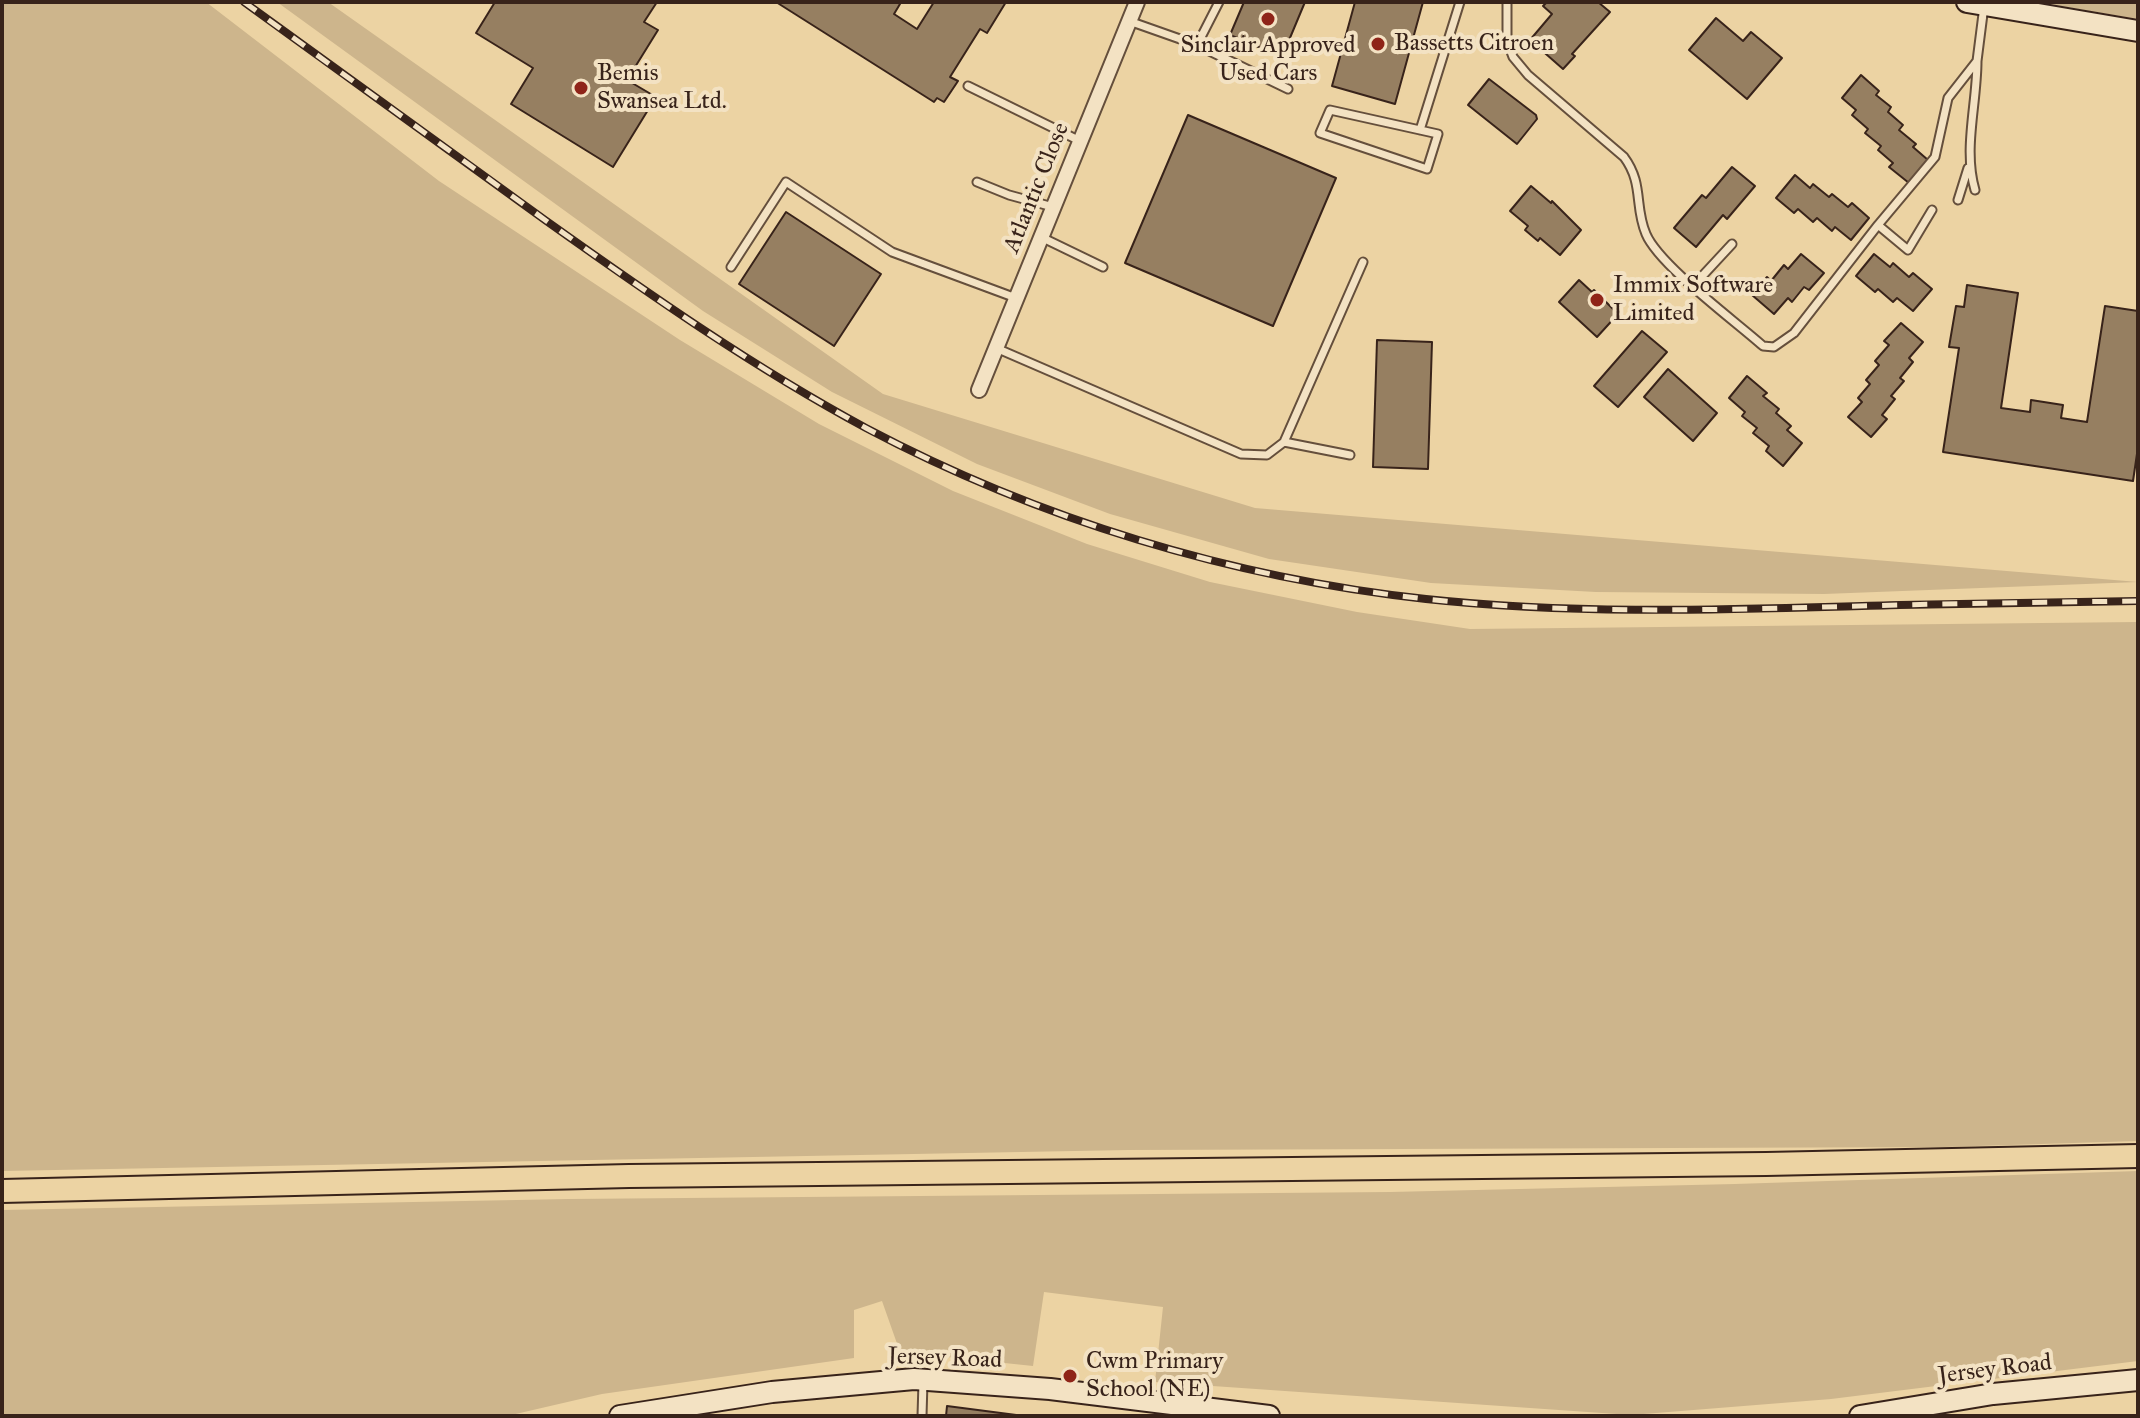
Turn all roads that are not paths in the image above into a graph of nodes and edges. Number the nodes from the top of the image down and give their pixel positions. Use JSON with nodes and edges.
{"nodes":[{"id":1,"x":1137,"y":2,"type":"edge"},
{"id":2,"x":1219,"y":2,"type":"edge"},
{"id":3,"x":1460,"y":2,"type":"edge"},
{"id":4,"x":1507,"y":2,"type":"edge"},
{"id":5,"x":1975,"y":4,"type":"edge"},
{"id":6,"x":1129,"y":21,"type":"junction"},
{"id":7,"x":2138,"y":31,"type":"edge"},
{"id":8,"x":1197,"y":45,"type":"junction"},
{"id":9,"x":1977,"y":61,"type":"junction"},
{"id":10,"x":968,"y":86,"type":"dead end"},
{"id":11,"x":1288,"y":89,"type":"dead end"},
{"id":12,"x":1420,"y":130,"type":"junction"},
{"id":13,"x":1080,"y":141,"type":"junction"},
{"id":14,"x":1968,"y":168,"type":"junction"},
{"id":15,"x":977,"y":182,"type":"dead end"},
{"id":16,"x":1975,"y":190,"type":"dead end"},
{"id":17,"x":1958,"y":200,"type":"dead end"},
{"id":18,"x":1053,"y":207,"type":"junction"},
{"id":19,"x":1932,"y":210,"type":"dead end"},
{"id":20,"x":1878,"y":225,"type":"junction"},
{"id":21,"x":1041,"y":237,"type":"junction"},
{"id":22,"x":1732,"y":244,"type":"dead end"},
{"id":23,"x":1363,"y":262,"type":"dead end"},
{"id":24,"x":731,"y":267,"type":"dead end"},
{"id":25,"x":1103,"y":267,"type":"dead end"},
{"id":26,"x":1693,"y":286,"type":"junction"},
{"id":27,"x":1016,"y":298,"type":"junction"},
{"id":28,"x":996,"y":348,"type":"junction"},
{"id":29,"x":979,"y":390,"type":"dead end"},
{"id":30,"x":1284,"y":442,"type":"junction"},
{"id":31,"x":1350,"y":455,"type":"dead end"},
{"id":32,"x":2138,"y":1156,"type":"edge"},
{"id":33,"x":2,"y":1191,"type":"edge"},
{"id":34,"x":923,"y":1380,"type":"junction"},
{"id":35,"x":2138,"y":1380,"type":"edge"},
{"id":36,"x":620,"y":1416,"type":"edge"},
{"id":37,"x":922,"y":1416,"type":"edge"},
{"id":38,"x":1269,"y":1416,"type":"edge"},
{"id":39,"x":1860,"y":1416,"type":"edge"}],
"edges":[{"from":1,"to":6,"type":"street","name":"Atlantic Close"},
{"from":2,"to":8,"type":"lane"},
{"from":3,"to":12,"type":"lane"},
{"from":4,"to":26,"type":"lane"},
{"from":5,"to":7,"type":"main road"},
{"from":5,"to":9,"type":"lane"},
{"from":6,"to":8,"type":"lane"},
{"from":6,"to":13,"type":"street","name":"Atlantic Close"},
{"from":8,"to":11,"type":"lane"},
{"from":9,"to":14,"type":"lane"},
{"from":9,"to":20,"type":"lane"},
{"from":10,"to":13,"type":"lane"},
{"from":12,"to":12,"type":"lane"},
{"from":13,"to":18,"type":"street","name":"Atlantic Close"},
{"from":14,"to":16,"type":"lane"},
{"from":14,"to":17,"type":"lane"},
{"from":15,"to":18,"type":"lane"},
{"from":18,"to":21,"type":"street","name":"Atlantic Close"},
{"from":19,"to":20,"type":"lane"},
{"from":20,"to":26,"type":"lane"},
{"from":21,"to":25,"type":"lane"},
{"from":21,"to":27,"type":"street","name":"Atlantic Close"},
{"from":22,"to":26,"type":"lane"},
{"from":23,"to":30,"type":"lane"},
{"from":24,"to":27,"type":"lane"},
{"from":27,"to":28,"type":"street","name":"Atlantic Close"},
{"from":28,"to":29,"type":"street","name":"Atlantic Close"},
{"from":28,"to":30,"type":"lane"},
{"from":30,"to":31,"type":"lane"},
{"from":32,"to":33,"type":"main road"},
{"from":34,"to":36,"type":"main road","name":"Jersey Road"},
{"from":34,"to":37,"type":"lane"},
{"from":34,"to":38,"type":"main road","name":"Jersey Road"},
{"from":35,"to":39,"type":"main road","name":"Jersey Road"}]}
